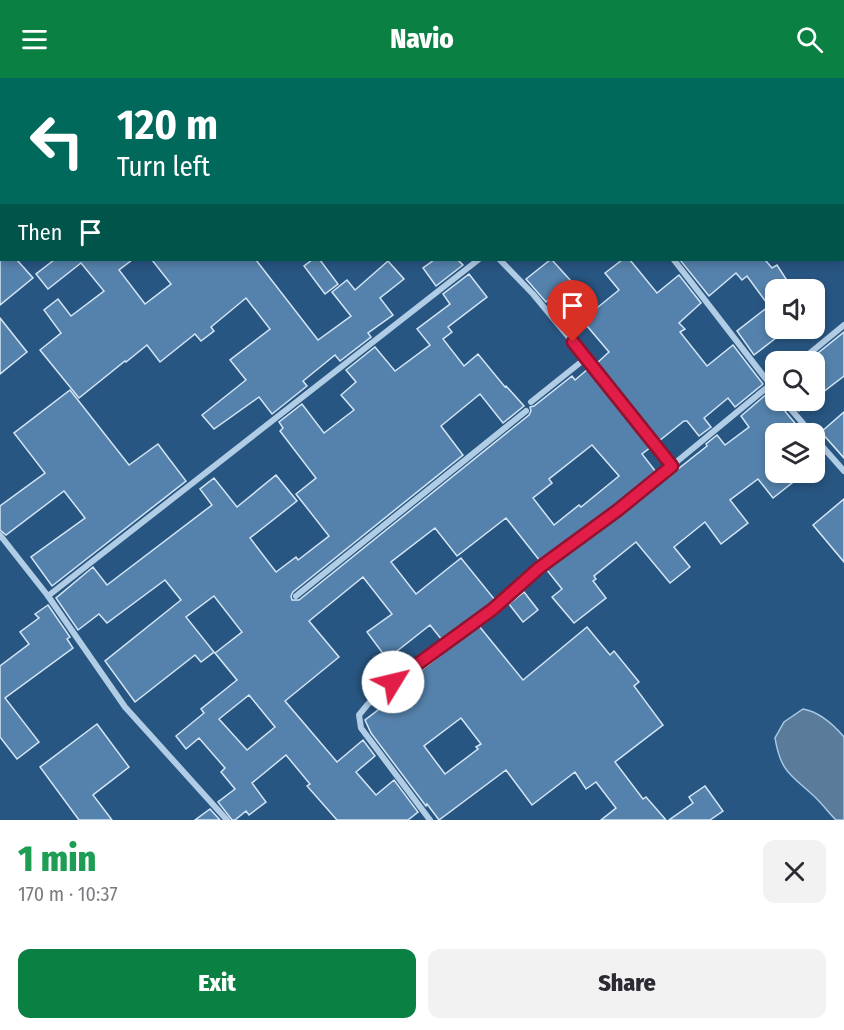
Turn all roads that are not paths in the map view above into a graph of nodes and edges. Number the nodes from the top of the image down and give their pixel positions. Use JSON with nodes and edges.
{"nodes":[{"id":1,"x":477,"y":261,"type":"edge"},
{"id":2,"x":501,"y":261,"type":"edge"},
{"id":3,"x":675,"y":261,"type":"edge"},
{"id":4,"x":844,"y":325,"type":"edge"},
{"id":5,"x":812,"y":351,"type":"edge"},
{"id":6,"x":586,"y":358,"type":"junction"},
{"id":7,"x":765,"y":378,"type":"edge"},
{"id":8,"x":765,"y":389,"type":"edge"},
{"id":9,"x":531,"y":402,"type":"dead end"},
{"id":10,"x":526,"y":411,"type":"dead end"},
{"id":11,"x":792,"y":411,"type":"edge"},
{"id":12,"x":803,"y":423,"type":"edge"},
{"id":13,"x":825,"y":449,"type":"edge"},
{"id":14,"x":672,"y":466,"type":"junction"},
{"id":15,"x":844,"y":471,"type":"edge"},
{"id":16,"x":0,"y":535,"type":"edge"},
{"id":17,"x":48,"y":596,"type":"junction"},
{"id":18,"x":296,"y":596,"type":"dead end"},
{"id":19,"x":228,"y":820,"type":"edge"},
{"id":20,"x":430,"y":820,"type":"edge"}],
"edges":[{"from":1,"to":17,"type":"street"},
{"from":2,"to":6,"type":"street"},
{"from":3,"to":7,"type":"street"},
{"from":4,"to":5,"type":"street"},
{"from":6,"to":9,"type":"street"},
{"from":6,"to":14,"type":"street"},
{"from":8,"to":14,"type":"street"},
{"from":10,"to":18,"type":"street"},
{"from":11,"to":12,"type":"street"},
{"from":13,"to":15,"type":"street"},
{"from":14,"to":20,"type":"street"},
{"from":16,"to":17,"type":"street"},
{"from":17,"to":19,"type":"street"}]}
